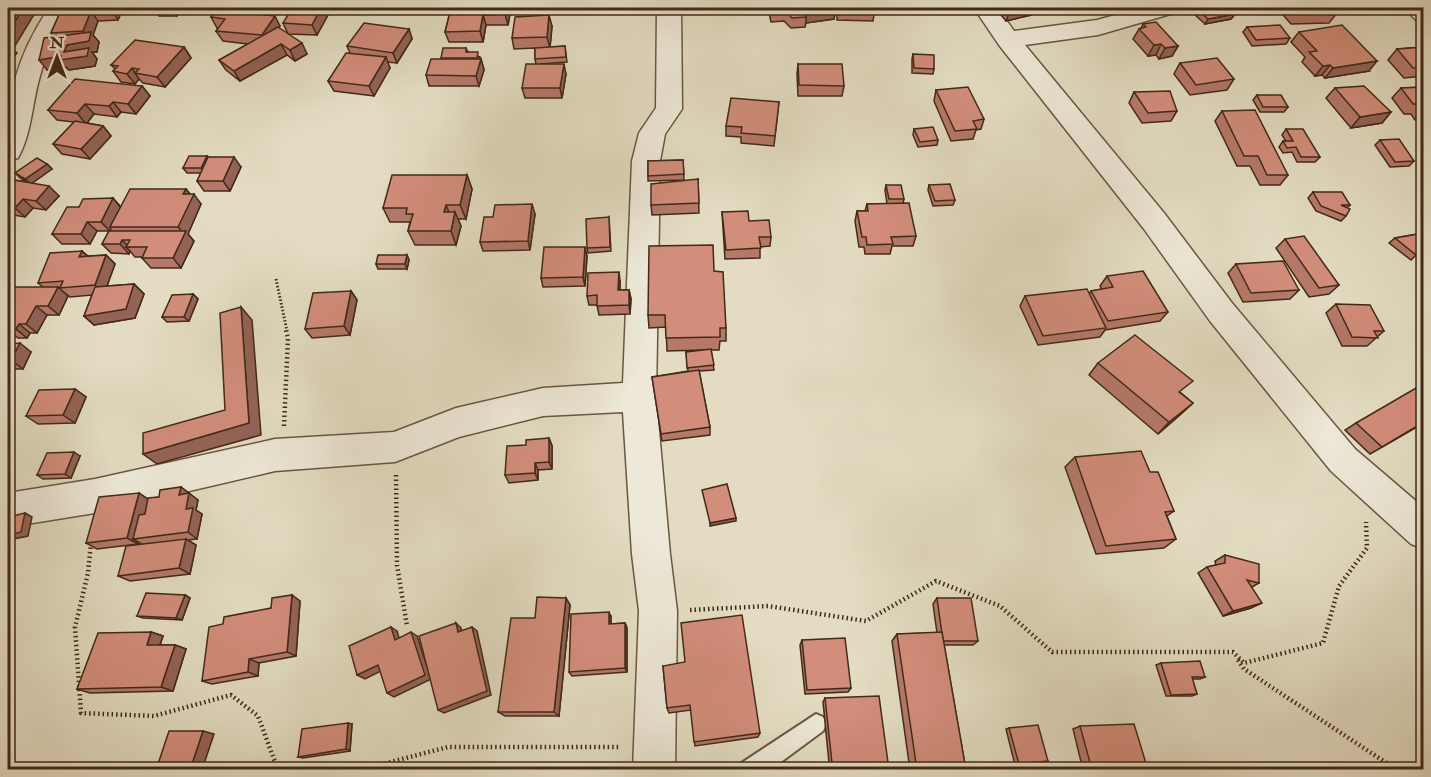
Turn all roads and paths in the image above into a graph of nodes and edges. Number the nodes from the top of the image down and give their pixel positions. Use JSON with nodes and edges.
{"nodes":[{"id":1,"x":60,"y":8,"type":"edge"},
{"id":2,"x":669,"y":8,"type":"edge"},
{"id":3,"x":986,"y":8,"type":"edge"},
{"id":4,"x":1166,"y":8,"type":"edge"},
{"id":5,"x":1415,"y":8,"type":"edge"},
{"id":6,"x":1424,"y":15,"type":"edge"},
{"id":7,"x":1008,"y":40,"type":"junction"},
{"id":8,"x":17,"y":80,"type":"edge"},
{"id":9,"x":8,"y":151,"type":"edge"},
{"id":10,"x":276,"y":279,"type":"dead end"},
{"id":11,"x":639,"y":397,"type":"junction"},
{"id":12,"x":395,"y":447,"type":"junction"},
{"id":13,"x":275,"y":455,"type":"junction"},
{"id":14,"x":95,"y":496,"type":"junction"},
{"id":15,"x":8,"y":510,"type":"edge"},
{"id":16,"x":1362,"y":512,"type":"dead end"},
{"id":17,"x":1424,"y":532,"type":"edge"},
{"id":18,"x":658,"y":611,"type":"junction"},
{"id":19,"x":407,"y":627,"type":"dead end"},
{"id":20,"x":1233,"y":652,"type":"junction"},
{"id":21,"x":816,"y":724,"type":"dead end"},
{"id":22,"x":655,"y":758,"type":"edge"},
{"id":23,"x":278,"y":770,"type":"edge"},
{"id":24,"x":373,"y":770,"type":"edge"},
{"id":25,"x":751,"y":770,"type":"edge"},
{"id":26,"x":1401,"y":770,"type":"edge"}],
"edges":[{"from":1,"to":8,"type":"street"},
{"from":2,"to":11,"type":"street"},
{"from":3,"to":7,"type":"street"},
{"from":4,"to":7,"type":"street"},
{"from":5,"to":6,"type":"street"},
{"from":7,"to":17,"type":"street"},
{"from":8,"to":9,"type":"street"},
{"from":10,"to":13,"type":"path"},
{"from":11,"to":12,"type":"street"},
{"from":11,"to":18,"type":"street"},
{"from":12,"to":13,"type":"street"},
{"from":12,"to":19,"type":"path"},
{"from":13,"to":14,"type":"street"},
{"from":14,"to":15,"type":"street"},
{"from":14,"to":23,"type":"path"},
{"from":16,"to":20,"type":"path"},
{"from":18,"to":20,"type":"path"},
{"from":18,"to":22,"type":"street"},
{"from":20,"to":26,"type":"path"},
{"from":21,"to":25,"type":"lane"},
{"from":22,"to":24,"type":"path"}]}
